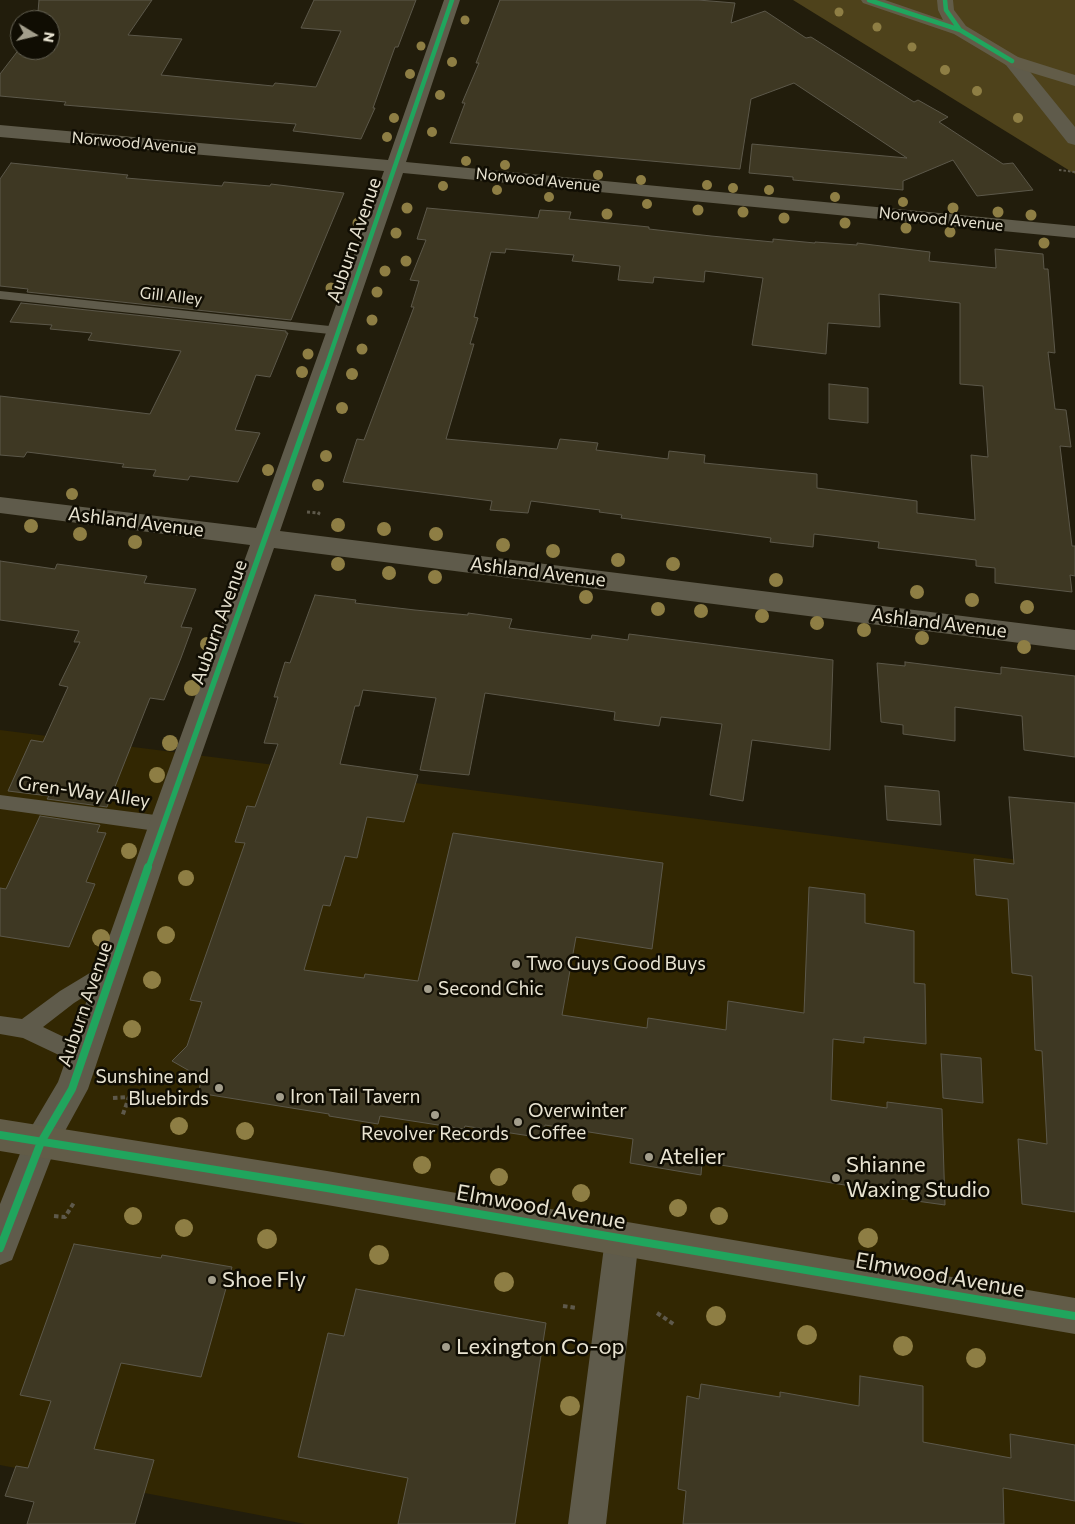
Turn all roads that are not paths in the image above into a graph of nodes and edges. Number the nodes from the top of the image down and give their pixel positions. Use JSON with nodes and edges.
{"nodes":[{"id":1,"x":452,"y":0,"type":"edge"},
{"id":2,"x":869,"y":0,"type":"edge"},
{"id":3,"x":945,"y":0,"type":"edge"},
{"id":4,"x":960,"y":30,"type":"junction"},
{"id":5,"x":1012,"y":61,"type":"junction"},
{"id":6,"x":1075,"y":81,"type":"edge"},
{"id":7,"x":0,"y":131,"type":"edge"},
{"id":8,"x":1075,"y":139,"type":"edge"},
{"id":9,"x":394,"y":166,"type":"junction"},
{"id":10,"x":1075,"y":232,"type":"edge"},
{"id":11,"x":0,"y":295,"type":"edge"},
{"id":12,"x":339,"y":331,"type":"junction"},
{"id":13,"x":0,"y":505,"type":"edge"},
{"id":14,"x":265,"y":538,"type":"junction"},
{"id":15,"x":1075,"y":640,"type":"edge"},
{"id":16,"x":0,"y":802,"type":"edge"},
{"id":17,"x":163,"y":824,"type":"junction"},
{"id":18,"x":114,"y":967,"type":"junction"},
{"id":19,"x":0,"y":1025,"type":"edge"},
{"id":20,"x":25,"y":1029,"type":"junction"},
{"id":21,"x":82,"y":1056,"type":"junction"},
{"id":22,"x":0,"y":1135,"type":"edge"},
{"id":23,"x":41,"y":1142,"type":"junction"},
{"id":24,"x":622,"y":1239,"type":"junction"},
{"id":25,"x":0,"y":1248,"type":"edge"},
{"id":26,"x":1075,"y":1316,"type":"edge"},
{"id":27,"x":587,"y":1524,"type":"edge"}],
"edges":[{"from":1,"to":9,"type":"street","name":"Auburn Avenue"},
{"from":2,"to":4,"type":"street"},
{"from":3,"to":4,"type":"street"},
{"from":4,"to":5,"type":"street"},
{"from":5,"to":6,"type":"street"},
{"from":5,"to":8,"type":"street"},
{"from":7,"to":9,"type":"street","name":"Norwood Avenue"},
{"from":9,"to":10,"type":"street","name":"Norwood Avenue"},
{"from":9,"to":12,"type":"street","name":"Auburn Avenue"},
{"from":11,"to":12,"type":"lane","name":"Gill Alley"},
{"from":12,"to":14,"type":"street","name":"Auburn Avenue"},
{"from":13,"to":14,"type":"street","name":"Ashland Avenue"},
{"from":14,"to":15,"type":"street","name":"Ashland Avenue"},
{"from":14,"to":17,"type":"street","name":"Auburn Avenue"},
{"from":16,"to":17,"type":"lane","name":"Gren-Way Alley"},
{"from":17,"to":18,"type":"street","name":"Auburn Avenue"},
{"from":18,"to":20,"type":"lane"},
{"from":18,"to":21,"type":"street","name":"Auburn Avenue"},
{"from":19,"to":20,"type":"lane"},
{"from":20,"to":21,"type":"lane"},
{"from":21,"to":23,"type":"street","name":"Auburn Avenue"},
{"from":22,"to":23,"type":"street","name":"Elmwood Avenue"},
{"from":23,"to":24,"type":"street","name":"Elmwood Avenue"},
{"from":23,"to":25,"type":"street","name":"Auburn Avenue"},
{"from":24,"to":26,"type":"street","name":"Elmwood Avenue"},
{"from":24,"to":27,"type":"street"}]}
